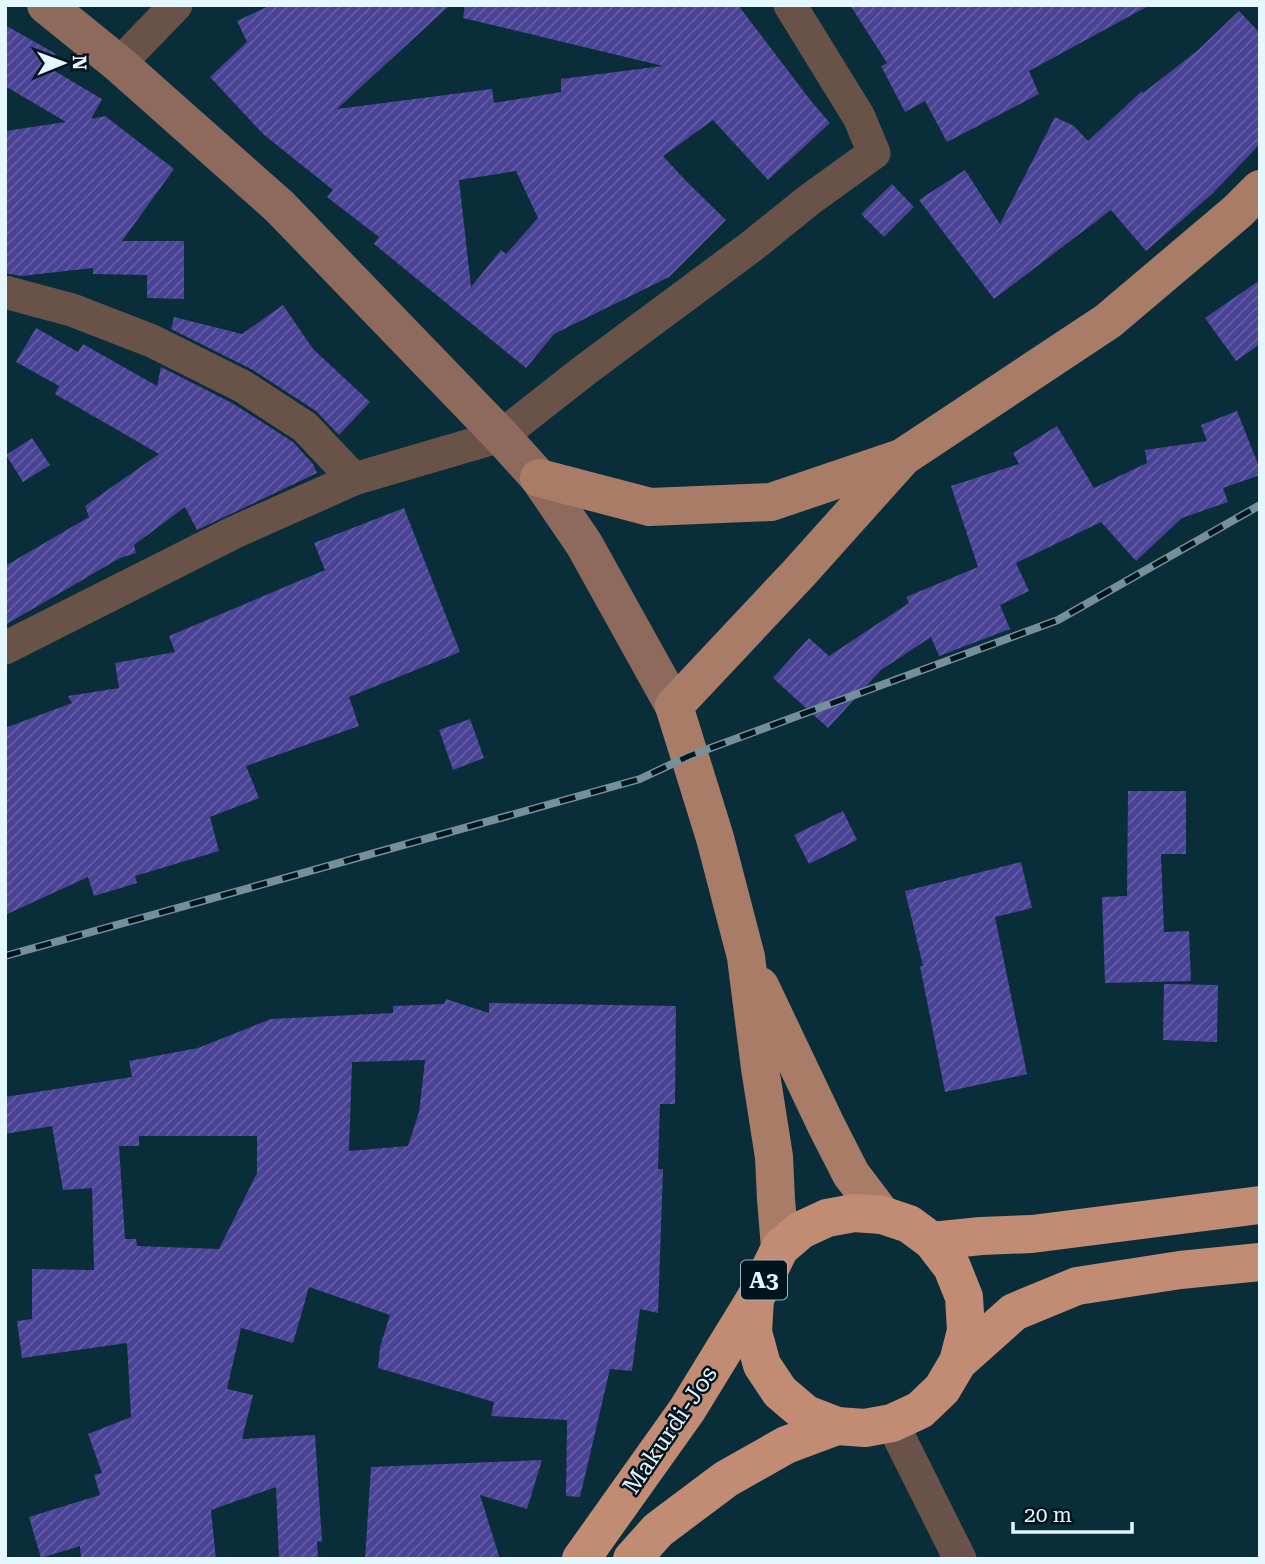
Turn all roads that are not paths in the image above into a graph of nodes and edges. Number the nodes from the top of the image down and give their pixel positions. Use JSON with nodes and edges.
{"nodes":[{"id":1,"x":46,"y":5,"type":"edge"},
{"id":2,"x":176,"y":5,"type":"edge"},
{"id":3,"x":790,"y":5,"type":"edge"},
{"id":4,"x":118,"y":64,"type":"junction"},
{"id":5,"x":1260,"y":189,"type":"edge"},
{"id":6,"x":5,"y":292,"type":"edge"},
{"id":7,"x":501,"y":436,"type":"junction"},
{"id":8,"x":903,"y":457,"type":"junction"},
{"id":9,"x":539,"y":478,"type":"junction"},
{"id":10,"x":354,"y":479,"type":"junction"},
{"id":11,"x":5,"y":648,"type":"edge"},
{"id":12,"x":674,"y":706,"type":"junction"},
{"id":13,"x":746,"y":957,"type":"junction"},
{"id":14,"x":1260,"y":1205,"type":"edge"},
{"id":15,"x":882,"y":1215,"type":"junction"},
{"id":16,"x":932,"y":1241,"type":"junction"},
{"id":17,"x":780,"y":1248,"type":"junction"},
{"id":18,"x":1260,"y":1262,"type":"edge"},
{"id":19,"x":755,"y":1298,"type":"junction"},
{"id":20,"x":958,"y":1362,"type":"junction"},
{"id":21,"x":892,"y":1423,"type":"junction"},
{"id":22,"x":837,"y":1426,"type":"junction"},
{"id":23,"x":581,"y":1559,"type":"edge"},
{"id":24,"x":632,"y":1559,"type":"edge"},
{"id":25,"x":960,"y":1559,"type":"edge"}],
"edges":[{"from":1,"to":4,"type":"main road"},
{"from":2,"to":4,"type":"street"},
{"from":3,"to":7,"type":"street"},
{"from":4,"to":7,"type":"main road"},
{"from":5,"to":8,"type":"main road"},
{"from":6,"to":10,"type":"street"},
{"from":7,"to":9,"type":"main road"},
{"from":7,"to":10,"type":"street"},
{"from":8,"to":9,"type":"main road"},
{"from":8,"to":12,"type":"main road"},
{"from":9,"to":12,"type":"main road"},
{"from":10,"to":11,"type":"street"},
{"from":12,"to":13,"type":"main road"},
{"from":13,"to":15,"type":"main road"},
{"from":13,"to":17,"type":"main road"},
{"from":14,"to":16,"type":"highway"},
{"from":15,"to":16,"type":"highway","number":"A3"},
{"from":15,"to":17,"type":"highway","number":"A3"},
{"from":16,"to":20,"type":"highway","number":"A3"},
{"from":17,"to":19,"type":"highway","number":"A3"},
{"from":18,"to":20,"type":"highway","number":"A3"},
{"from":19,"to":22,"type":"highway","number":"A3"},
{"from":19,"to":23,"type":"highway","name":"Makurdi-Jos","number":"A3"},
{"from":20,"to":21,"type":"highway","number":"A3"},
{"from":21,"to":22,"type":"highway","number":"A3"},
{"from":21,"to":25,"type":"street"},
{"from":22,"to":24,"type":"highway","name":"Makurdi-Jos","number":"A3"}]}
